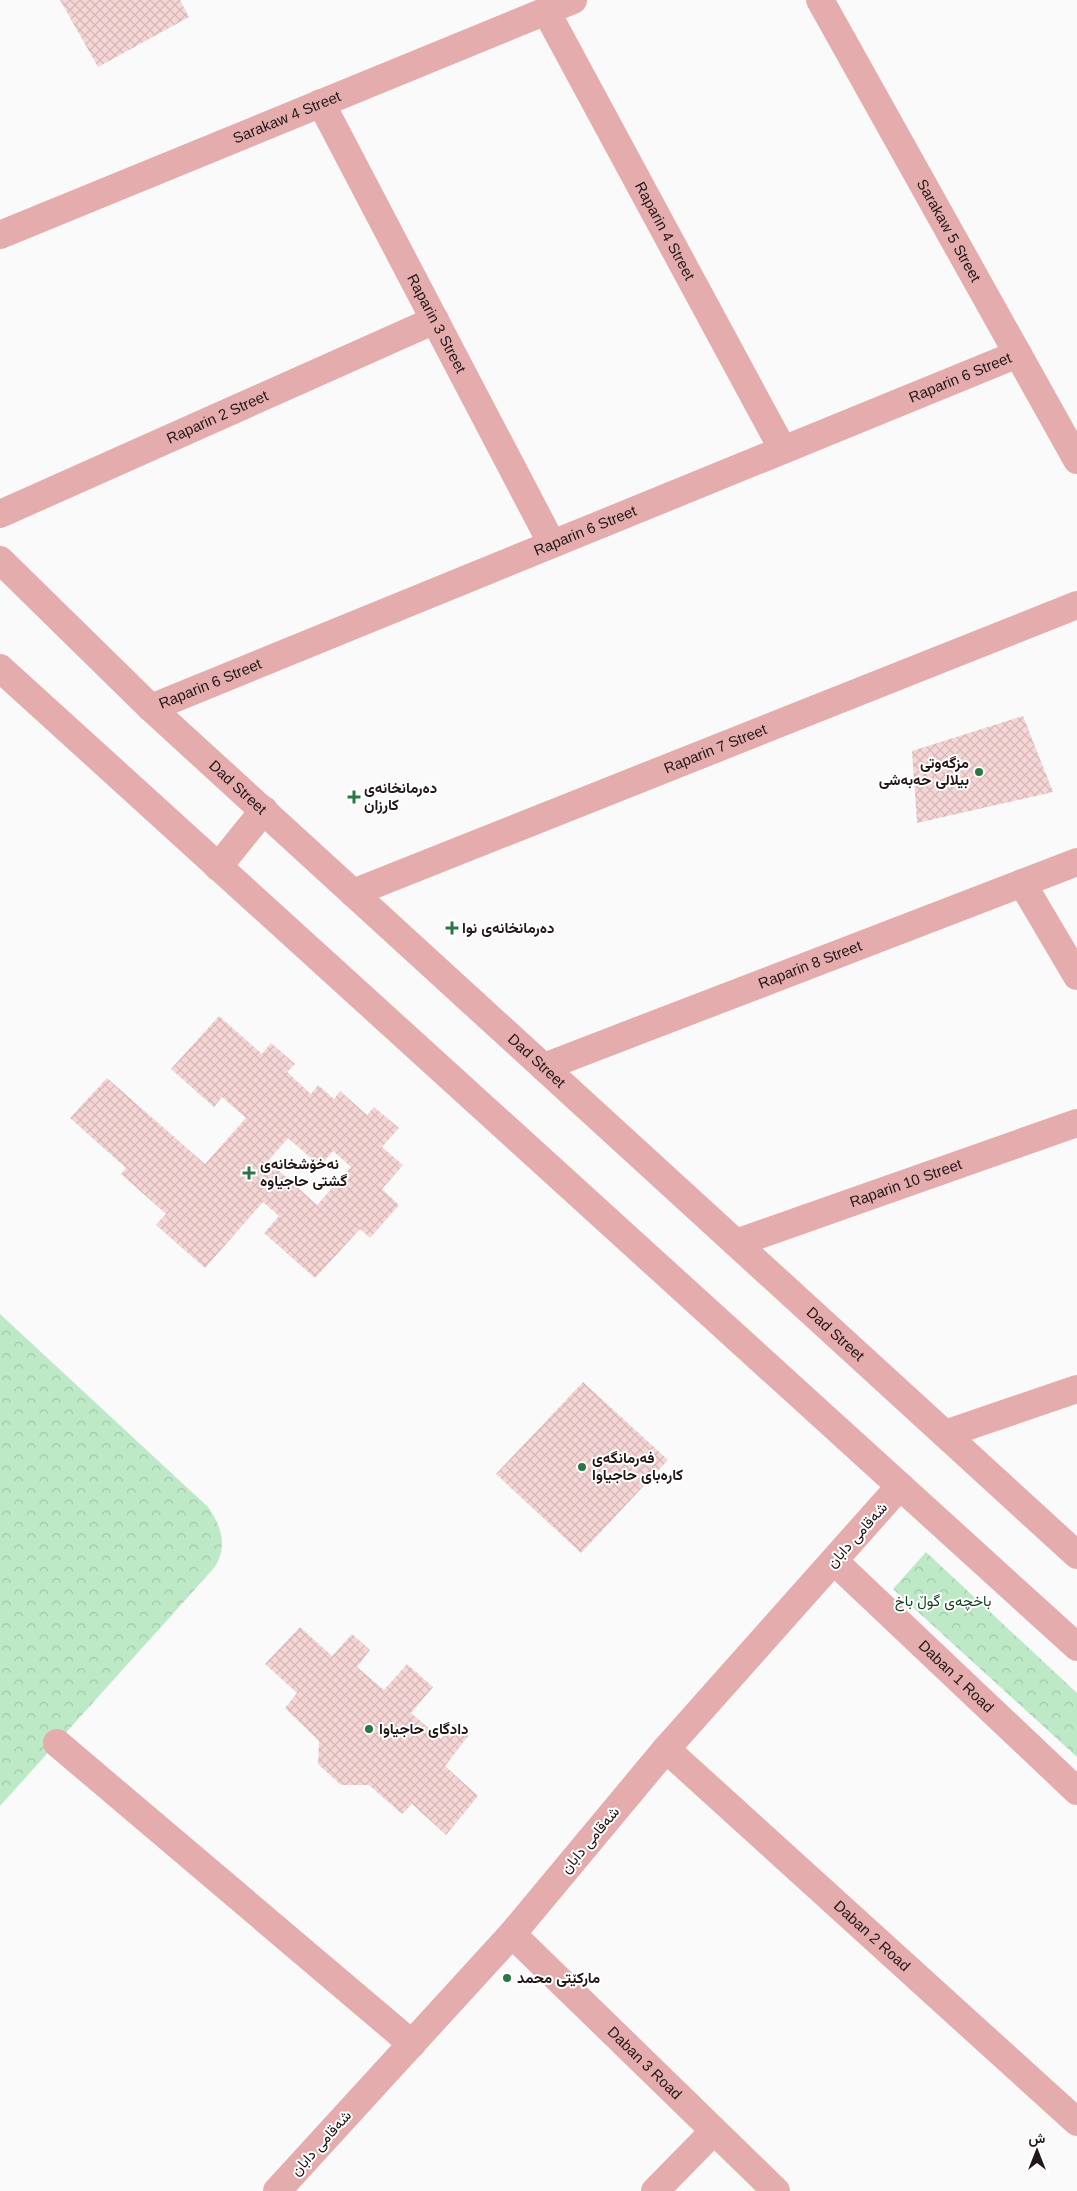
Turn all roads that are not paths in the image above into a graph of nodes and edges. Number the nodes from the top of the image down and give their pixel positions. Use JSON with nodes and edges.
{"nodes":[{"id":1,"x":574,"y":0,"type":"edge"},
{"id":2,"x":820,"y":0,"type":"edge"},
{"id":3,"x":546,"y":11,"type":"junction"},
{"id":4,"x":321,"y":103,"type":"junction"},
{"id":5,"x":0,"y":235,"type":"edge"},
{"id":6,"x":434,"y":320,"type":"junction"},
{"id":7,"x":1018,"y":354,"type":"junction"},
{"id":8,"x":782,"y":450,"type":"junction"},
{"id":9,"x":1077,"y":460,"type":"edge"},
{"id":10,"x":0,"y":514,"type":"edge"},
{"id":11,"x":552,"y":544,"type":"junction"},
{"id":12,"x":0,"y":560,"type":"edge"},
{"id":13,"x":1077,"y":605,"type":"edge"},
{"id":14,"x":0,"y":668,"type":"edge"},
{"id":15,"x":151,"y":708,"type":"junction"},
{"id":16,"x":264,"y":810,"type":"junction"},
{"id":17,"x":1077,"y":862,"type":"edge"},
{"id":18,"x":218,"y":867,"type":"junction"},
{"id":19,"x":1022,"y":883,"type":"junction"},
{"id":20,"x":353,"y":893,"type":"junction"},
{"id":21,"x":1077,"y":976,"type":"edge"},
{"id":22,"x":544,"y":1067,"type":"junction"},
{"id":23,"x":1077,"y":1123,"type":"edge"},
{"id":24,"x":736,"y":1243,"type":"junction"},
{"id":25,"x":1077,"y":1389,"type":"edge"},
{"id":26,"x":945,"y":1434,"type":"junction"},
{"id":27,"x":900,"y":1486,"type":"junction"},
{"id":28,"x":1077,"y":1555,"type":"edge"},
{"id":29,"x":834,"y":1561,"type":"junction"},
{"id":30,"x":1077,"y":1647,"type":"edge"},
{"id":31,"x":57,"y":1743,"type":"dead end"},
{"id":32,"x":666,"y":1749,"type":"junction"},
{"id":33,"x":1077,"y":1792,"type":"edge"},
{"id":34,"x":512,"y":1934,"type":"junction"},
{"id":35,"x":412,"y":2044,"type":"junction"},
{"id":36,"x":1077,"y":2122,"type":"edge"},
{"id":37,"x":714,"y":2131,"type":"junction"},
{"id":38,"x":277,"y":2191,"type":"edge"},
{"id":39,"x":656,"y":2191,"type":"edge"},
{"id":40,"x":776,"y":2191,"type":"edge"}],
"edges":[{"from":1,"to":3,"type":"street","name":"Sarakaw 4 Street"},
{"from":2,"to":7,"type":"street","name":"Sarakaw 5 Street"},
{"from":3,"to":4,"type":"street","name":"Sarakaw 4 Street"},
{"from":3,"to":8,"type":"street","name":"Raparin 4 Street"},
{"from":4,"to":5,"type":"street","name":"Sarakaw 4 Street"},
{"from":4,"to":6,"type":"street","name":"Raparin 3 Street"},
{"from":6,"to":10,"type":"street","name":"Raparin 2 Street"},
{"from":6,"to":11,"type":"street","name":"Raparin 3 Street"},
{"from":7,"to":8,"type":"street","name":"Raparin 6 Street"},
{"from":7,"to":9,"type":"street","name":"Sarakaw 5 Street"},
{"from":8,"to":11,"type":"street","name":"Raparin 6 Street"},
{"from":11,"to":15,"type":"street","name":"Raparin 6 Street"},
{"from":12,"to":15,"type":"street","name":"Dad Street"},
{"from":13,"to":20,"type":"street","name":"Raparin 7 Street"},
{"from":14,"to":18,"type":"street"},
{"from":15,"to":16,"type":"street","name":"Dad Street"},
{"from":16,"to":18,"type":"street"},
{"from":16,"to":20,"type":"street","name":"Dad Street"},
{"from":17,"to":19,"type":"street","name":"Raparin 8 Street"},
{"from":18,"to":27,"type":"street"},
{"from":19,"to":21,"type":"street"},
{"from":19,"to":22,"type":"street","name":"Raparin 8 Street"},
{"from":20,"to":22,"type":"street","name":"Dad Street"},
{"from":22,"to":24,"type":"street","name":"Dad Street"},
{"from":23,"to":24,"type":"street","name":"Raparin 10 Street"},
{"from":24,"to":26,"type":"street","name":"Dad Street"},
{"from":25,"to":26,"type":"street"},
{"from":26,"to":28,"type":"street","name":"Dad Street"},
{"from":27,"to":29,"type":"street","name":"شەقامی دابان"},
{"from":27,"to":30,"type":"street"},
{"from":29,"to":32,"type":"street","name":"شەقامی دابان"},
{"from":29,"to":33,"type":"street","name":"Daban 1 Road"},
{"from":31,"to":35,"type":"street"},
{"from":32,"to":34,"type":"street","name":"شەقامی دابان"},
{"from":32,"to":36,"type":"street","name":"Daban 2 Road"},
{"from":34,"to":35,"type":"street","name":"شەقامی دابان"},
{"from":34,"to":37,"type":"street","name":"Daban 3 Road"},
{"from":35,"to":38,"type":"street","name":"شەقامی دابان"},
{"from":37,"to":39,"type":"street"},
{"from":37,"to":40,"type":"street","name":"Daban 3 Road"}]}
